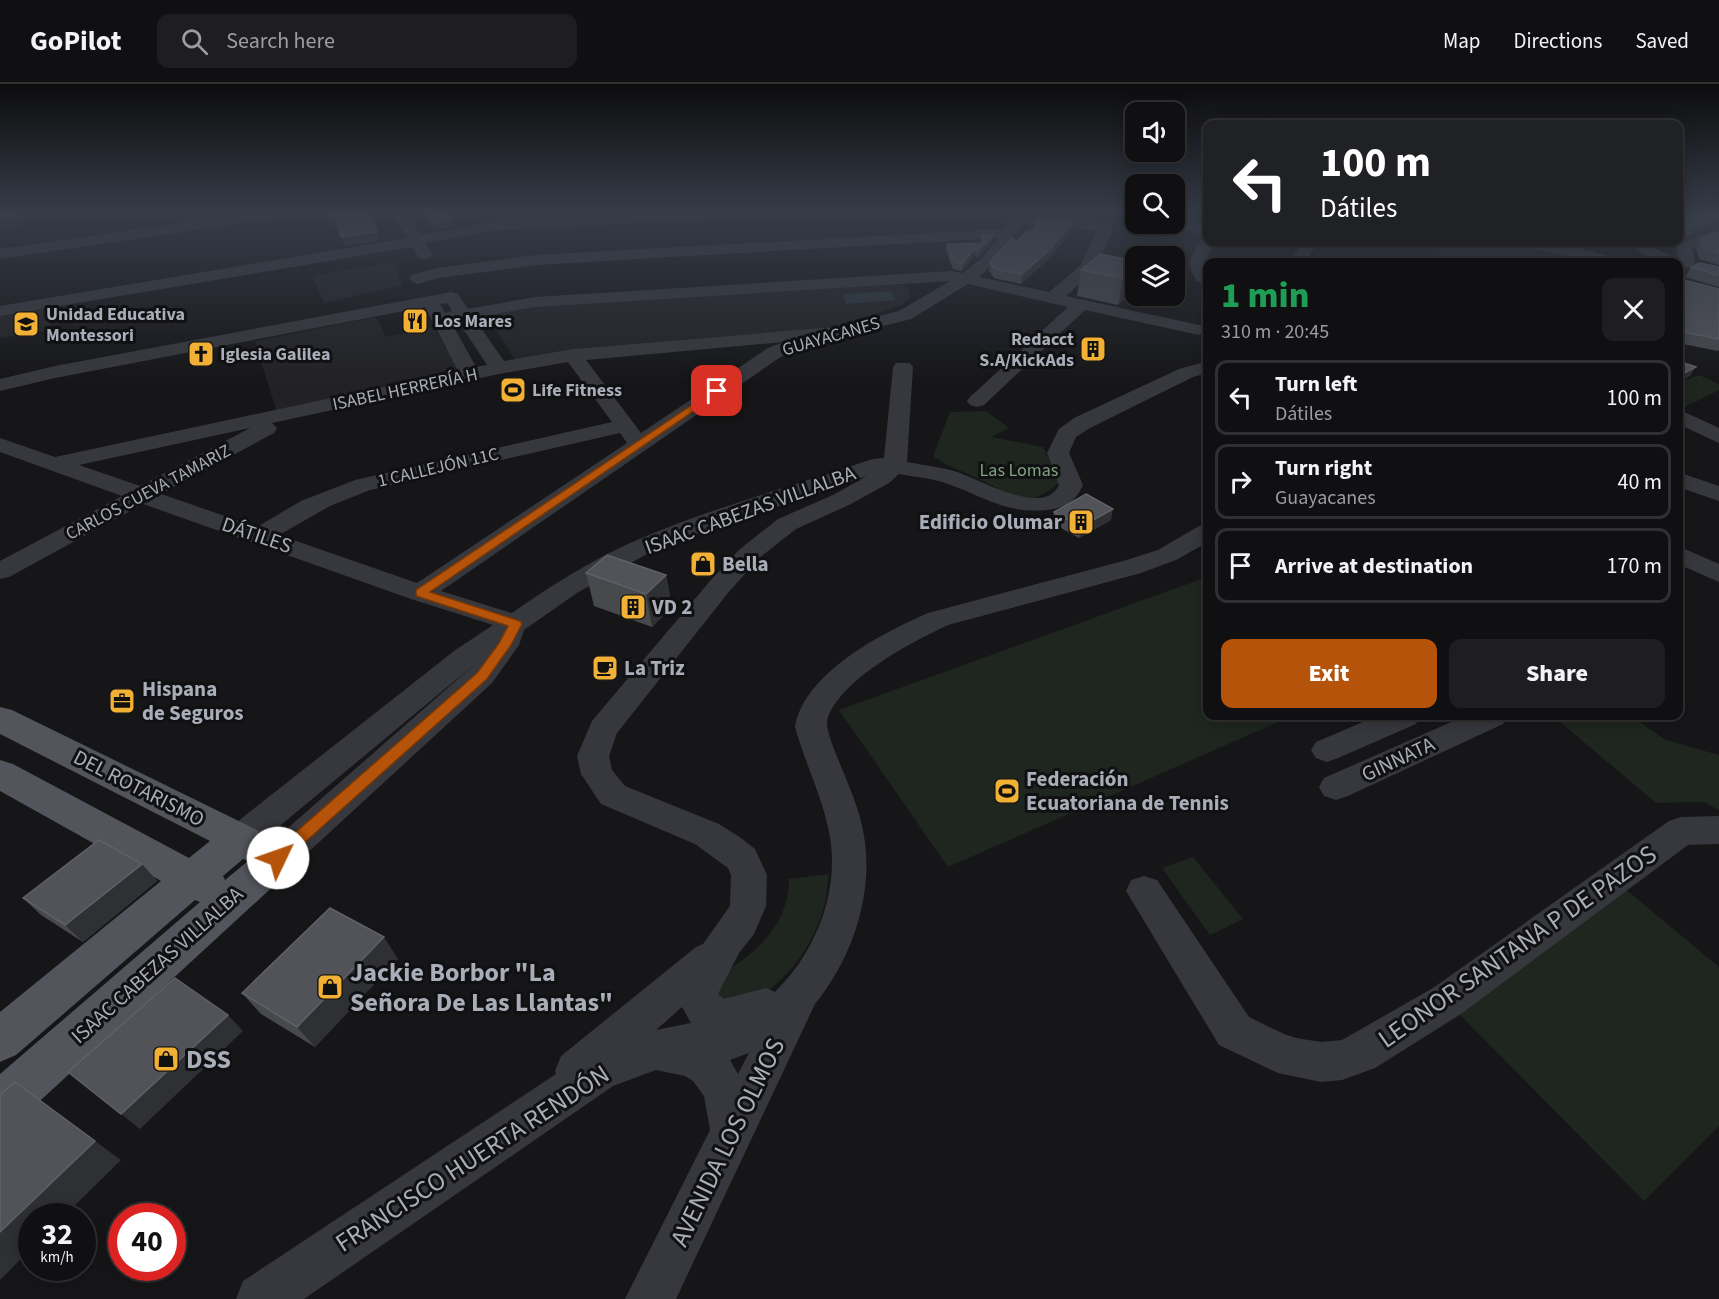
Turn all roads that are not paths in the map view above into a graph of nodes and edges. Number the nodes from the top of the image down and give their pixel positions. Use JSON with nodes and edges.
{"nodes":[{"id":1,"x":254,"y":269,"type":"edge"},
{"id":2,"x":412,"y":269,"type":"edge"},
{"id":3,"x":434,"y":269,"type":"edge"},
{"id":4,"x":469,"y":269,"type":"edge"},
{"id":5,"x":703,"y":269,"type":"edge"},
{"id":6,"x":978,"y":269,"type":"edge"},
{"id":7,"x":1087,"y":269,"type":"edge"},
{"id":8,"x":437,"y":273,"type":"junction"},
{"id":9,"x":967,"y":278,"type":"junction"},
{"id":10,"x":417,"y":279,"type":"junction"},
{"id":11,"x":900,"y":279,"type":"junction"},
{"id":12,"x":705,"y":281,"type":"junction"},
{"id":13,"x":451,"y":297,"type":"junction"},
{"id":14,"x":1051,"y":299,"type":"junction"},
{"id":15,"x":430,"y":301,"type":"junction"},
{"id":16,"x":1081,"y":304,"type":"junction"},
{"id":17,"x":0,"y":310,"type":"edge"},
{"id":18,"x":461,"y":314,"type":"junction"},
{"id":19,"x":905,"y":315,"type":"junction"},
{"id":20,"x":440,"y":319,"type":"junction"},
{"id":21,"x":1199,"y":330,"type":"dead end"},
{"id":22,"x":832,"y":332,"type":"junction"},
{"id":23,"x":743,"y":340,"type":"junction"},
{"id":24,"x":775,"y":352,"type":"junction"},
{"id":25,"x":573,"y":355,"type":"junction"},
{"id":26,"x":500,"y":368,"type":"junction"},
{"id":27,"x":903,"y":368,"type":"dead end"},
{"id":28,"x":1203,"y":368,"type":"edge"},
{"id":29,"x":470,"y":375,"type":"junction"},
{"id":30,"x":0,"y":385,"type":"edge"},
{"id":31,"x":977,"y":401,"type":"dead end"},
{"id":32,"x":296,"y":412,"type":"junction"},
{"id":33,"x":1683,"y":418,"type":"edge"},
{"id":34,"x":626,"y":425,"type":"junction"},
{"id":35,"x":1719,"y":436,"type":"edge"},
{"id":36,"x":639,"y":444,"type":"junction"},
{"id":37,"x":0,"y":445,"type":"edge"},
{"id":38,"x":52,"y":464,"type":"junction"},
{"id":39,"x":896,"y":466,"type":"junction"},
{"id":40,"x":1683,"y":481,"type":"edge"},
{"id":41,"x":1719,"y":494,"type":"edge"},
{"id":42,"x":142,"y":495,"type":"junction"},
{"id":43,"x":1203,"y":534,"type":"edge"},
{"id":44,"x":260,"y":536,"type":"junction"},
{"id":45,"x":1683,"y":556,"type":"edge"},
{"id":46,"x":0,"y":571,"type":"edge"},
{"id":47,"x":1719,"y":574,"type":"edge"},
{"id":48,"x":420,"y":593,"type":"junction"},
{"id":49,"x":515,"y":624,"type":"junction"},
{"id":50,"x":0,"y":719,"type":"edge"},
{"id":51,"x":1396,"y":720,"type":"edge"},
{"id":52,"x":1482,"y":720,"type":"edge"},
{"id":53,"x":1327,"y":750,"type":"dead end"},
{"id":54,"x":0,"y":774,"type":"edge"},
{"id":55,"x":1336,"y":787,"type":"dead end"},
{"id":56,"x":1719,"y":830,"type":"edge"},
{"id":57,"x":240,"y":839,"type":"junction"},
{"id":58,"x":278,"y":858,"type":"junction"},
{"id":59,"x":192,"y":879,"type":"junction"},
{"id":60,"x":1144,"y":891,"type":"dead end"},
{"id":61,"x":230,"y":900,"type":"junction"},
{"id":62,"x":726,"y":941,"type":"junction"},
{"id":63,"x":805,"y":986,"type":"junction"},
{"id":64,"x":0,"y":1040,"type":"edge"},
{"id":65,"x":641,"y":1052,"type":"junction"},
{"id":66,"x":0,"y":1105,"type":"edge"},
{"id":67,"x":732,"y":1132,"type":"junction"},
{"id":68,"x":490,"y":1142,"type":"junction"},
{"id":69,"x":261,"y":1299,"type":"edge"},
{"id":70,"x":650,"y":1299,"type":"edge"}],
"edges":[{"from":1,"to":17,"type":"street"},
{"from":2,"to":10,"type":"street"},
{"from":3,"to":8,"type":"street"},
{"from":4,"to":8,"type":"street"},
{"from":5,"to":12,"type":"street"},
{"from":6,"to":9,"type":"street","name":"GUAYACANES"},
{"from":7,"to":14,"type":"street"},
{"from":8,"to":10,"type":"street"},
{"from":8,"to":13,"type":"street"},
{"from":9,"to":11,"type":"street"},
{"from":9,"to":14,"type":"street"},
{"from":9,"to":19,"type":"street","name":"GUAYACANES"},
{"from":10,"to":15,"type":"street"},
{"from":11,"to":12,"type":"street"},
{"from":11,"to":19,"type":"street"},
{"from":12,"to":18,"type":"street"},
{"from":13,"to":15,"type":"street"},
{"from":13,"to":18,"type":"street"},
{"from":14,"to":16,"type":"street"},
{"from":15,"to":20,"type":"street"},
{"from":15,"to":30,"type":"street"},
{"from":16,"to":21,"type":"street"},
{"from":16,"to":31,"type":"street"},
{"from":18,"to":20,"type":"street"},
{"from":18,"to":26,"type":"street"},
{"from":19,"to":22,"type":"street","name":"GUAYACANES"},
{"from":20,"to":29,"type":"street"},
{"from":22,"to":23,"type":"street","name":"ISABEL HERRERÍA H"},
{"from":22,"to":24,"type":"street","name":"GUAYACANES"},
{"from":23,"to":24,"type":"street"},
{"from":23,"to":25,"type":"street","name":"ISABEL HERRERÍA H"},
{"from":24,"to":36,"type":"street","name":"GUAYACANES"},
{"from":25,"to":26,"type":"street","name":"ISABEL HERRERÍA H"},
{"from":25,"to":34,"type":"street"},
{"from":26,"to":29,"type":"street","name":"ISABEL HERRERÍA H"},
{"from":27,"to":39,"type":"street"},
{"from":28,"to":39,"type":"street","name":"ISAAC CABEZAS VILLALBA"},
{"from":29,"to":32,"type":"street","name":"ISABEL HERRERÍA H"},
{"from":32,"to":38,"type":"street","name":"ISABEL HERRERÍA H"},
{"from":32,"to":42,"type":"street","name":"CARLOS CUEVA TAMARIZ"},
{"from":33,"to":35,"type":"street"},
{"from":34,"to":36,"type":"street"},
{"from":34,"to":44,"type":"street","name":"1 CALLEJÓN 11C"},
{"from":36,"to":48,"type":"street","name":"GUAYACANES"},
{"from":37,"to":38,"type":"street","name":"DÁTILES"},
{"from":38,"to":42,"type":"street","name":"DÁTILES"},
{"from":39,"to":49,"type":"street","name":"ISAAC CABEZAS VILLALBA"},
{"from":39,"to":62,"type":"street"},
{"from":40,"to":41,"type":"street"},
{"from":42,"to":44,"type":"street","name":"DÁTILES"},
{"from":42,"to":46,"type":"street","name":"CARLOS CUEVA TAMARIZ"},
{"from":43,"to":63,"type":"street","name":"FRANCISCO HUERTA RENDÓN"},
{"from":44,"to":48,"type":"street","name":"DÁTILES"},
{"from":45,"to":47,"type":"street"},
{"from":48,"to":49,"type":"street","name":"DÁTILES"},
{"from":49,"to":57,"type":"street","name":"ISAAC CABEZAS VILLALBA"},
{"from":49,"to":58,"type":"street","name":"ISAAC CABEZAS VILLALBA"},
{"from":50,"to":57,"type":"main road","name":"DEL ROTARISMO"},
{"from":51,"to":53,"type":"street"},
{"from":52,"to":55,"type":"street","name":"GINNATA"},
{"from":54,"to":59,"type":"main road"},
{"from":56,"to":60,"type":"street","name":"LEONOR SANTANA P DE PAZOS"},
{"from":57,"to":58,"type":"main road","name":"DEL ROTARISMO"},
{"from":57,"to":59,"type":"main road","name":"ISAAC CABEZAS VILLALBA"},
{"from":58,"to":61,"type":"main road","name":"ISAAC CABEZAS VILLALBA"},
{"from":59,"to":61,"type":"main road"},
{"from":59,"to":64,"type":"main road","name":"ISAAC CABEZAS VILLALBA"},
{"from":61,"to":66,"type":"main road","name":"ISAAC CABEZAS VILLALBA"},
{"from":62,"to":63,"type":"street"},
{"from":62,"to":68,"type":"street"},
{"from":63,"to":65,"type":"street","name":"FRANCISCO HUERTA RENDÓN"},
{"from":63,"to":67,"type":"street","name":"AVENIDA LOS OLMOS"},
{"from":65,"to":67,"type":"street"},
{"from":65,"to":68,"type":"street","name":"FRANCISCO HUERTA RENDÓN"},
{"from":67,"to":70,"type":"street","name":"AVENIDA LOS OLMOS"},
{"from":68,"to":69,"type":"street","name":"FRANCISCO HUERTA RENDÓN"}]}
